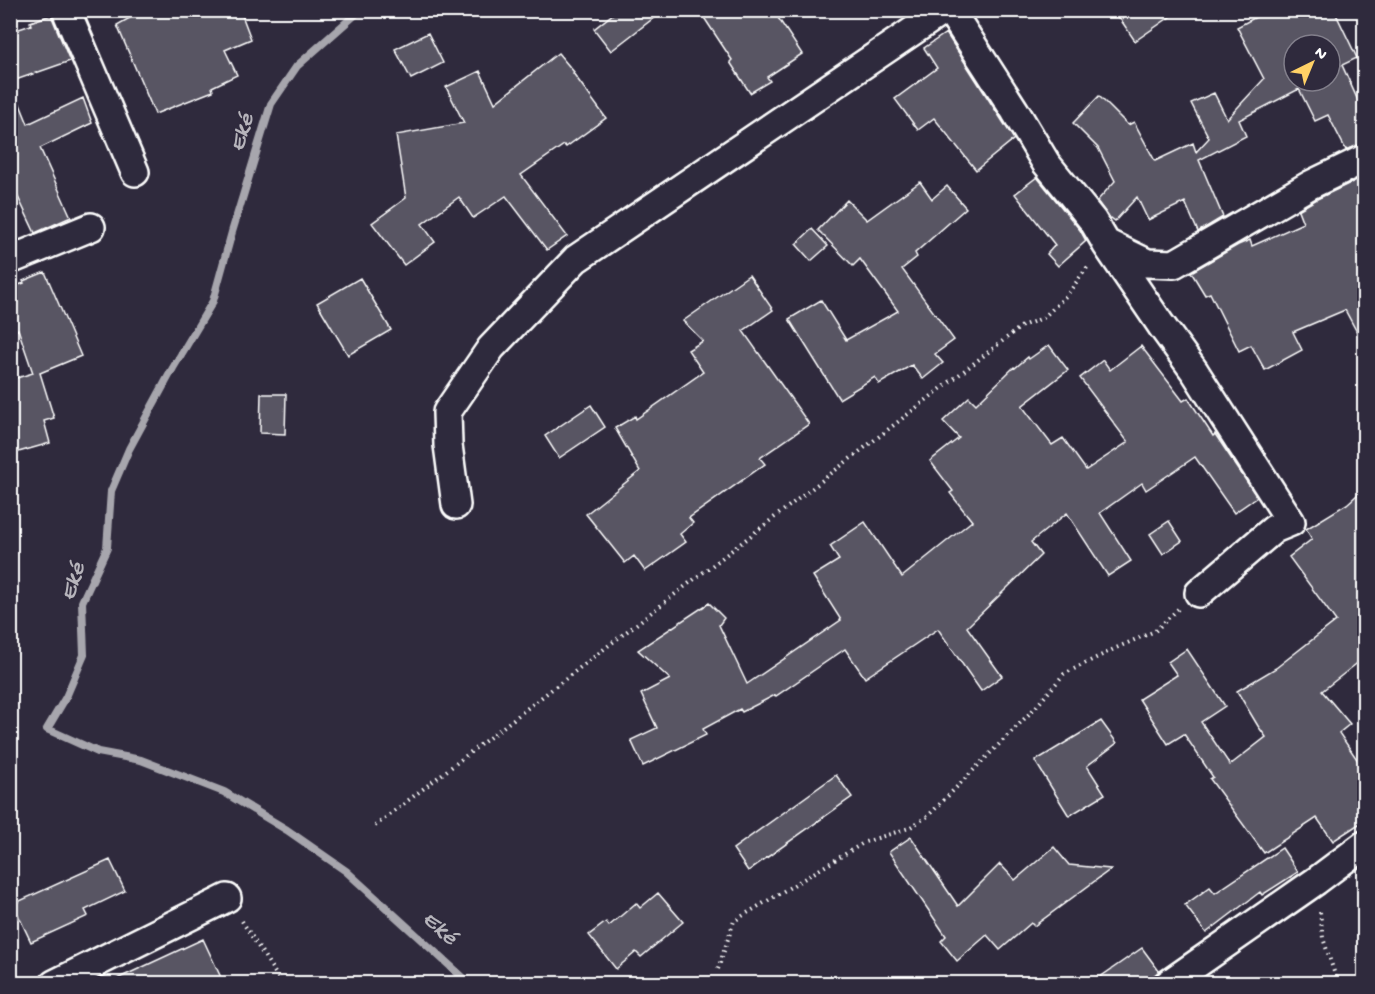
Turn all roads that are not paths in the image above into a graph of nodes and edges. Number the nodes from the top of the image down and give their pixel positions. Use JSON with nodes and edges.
{"nodes":[{"id":1,"x":66,"y":10,"type":"edge"},
{"id":2,"x":944,"y":10,"type":"edge"},
{"id":3,"x":950,"y":10,"type":"edge"},
{"id":4,"x":1365,"y":159,"type":"edge"},
{"id":5,"x":135,"y":172,"type":"dead end"},
{"id":6,"x":91,"y":228,"type":"dead end"},
{"id":7,"x":1106,"y":243,"type":"junction"},
{"id":8,"x":10,"y":260,"type":"edge"},
{"id":9,"x":456,"y":505,"type":"dead end"},
{"id":10,"x":1199,"y":593,"type":"road end"},
{"id":11,"x":1365,"y":845,"type":"edge"},
{"id":12,"x":227,"y":898,"type":"road end"},
{"id":13,"x":54,"y":984,"type":"edge"},
{"id":14,"x":1168,"y":984,"type":"edge"}],
"edges":[{"from":1,"to":5,"type":"street"},
{"from":2,"to":9,"type":"street"},
{"from":3,"to":7,"type":"street"},
{"from":4,"to":7,"type":"street"},
{"from":6,"to":8,"type":"street"},
{"from":7,"to":10,"type":"street"},
{"from":11,"to":14,"type":"street"},
{"from":12,"to":13,"type":"street"}]}
